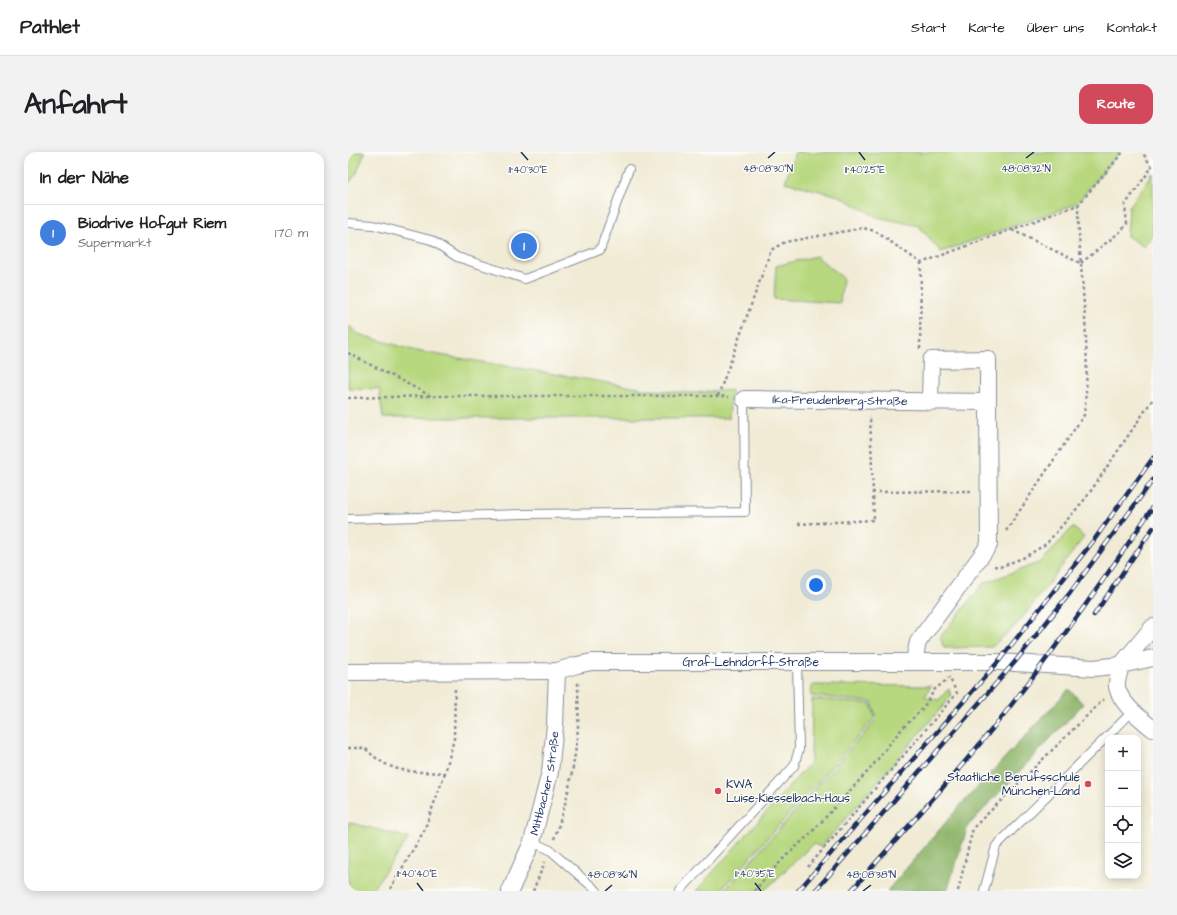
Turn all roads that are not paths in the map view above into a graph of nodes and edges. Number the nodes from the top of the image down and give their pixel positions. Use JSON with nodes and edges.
{"nodes":[{"id":1,"x":630,"y":169,"type":"dead end"},
{"id":2,"x":348,"y":223,"type":"edge"},
{"id":3,"x":744,"y":399,"type":"joint"},
{"id":4,"x":930,"y":402,"type":"junction"},
{"id":5,"x":988,"y":402,"type":"junction"},
{"id":6,"x":348,"y":519,"type":"edge"},
{"id":7,"x":1153,"y":627,"type":"edge"},
{"id":8,"x":1153,"y":658,"type":"edge"},
{"id":9,"x":914,"y":661,"type":"junction"},
{"id":10,"x":797,"y":662,"type":"junction"},
{"id":11,"x":1121,"y":665,"type":"junction"},
{"id":12,"x":557,"y":671,"type":"junction"},
{"id":13,"x":348,"y":672,"type":"edge"},
{"id":14,"x":1135,"y":714,"type":"junction"},
{"id":15,"x":1153,"y":729,"type":"edge"},
{"id":16,"x":532,"y":842,"type":"junction"},
{"id":17,"x":510,"y":891,"type":"edge"},
{"id":18,"x":597,"y":891,"type":"edge"},
{"id":19,"x":680,"y":891,"type":"edge"},
{"id":20,"x":984,"y":891,"type":"edge"}],
"edges":[{"from":1,"to":2,"type":"lane"},
{"from":3,"to":4,"type":"street","name":"Ika-Freudenberg-Straße"},
{"from":3,"to":6,"type":"lane"},
{"from":4,"to":5,"type":"street","name":"Ika-Freudenberg-Straße"},
{"from":4,"to":5,"type":"street"},
{"from":5,"to":9,"type":"street"},
{"from":7,"to":11,"type":"street"},
{"from":8,"to":11,"type":"street","name":"Graf-Lehndorff-Straße"},
{"from":9,"to":10,"type":"street","name":"Graf-Lehndorff-Straße"},
{"from":9,"to":11,"type":"street","name":"Graf-Lehndorff-Straße"},
{"from":10,"to":12,"type":"street","name":"Graf-Lehndorff-Straße"},
{"from":10,"to":19,"type":"lane"},
{"from":11,"to":14,"type":"street"},
{"from":12,"to":13,"type":"street","name":"Graf-Lehndorff-Straße"},
{"from":12,"to":16,"type":"street","name":"Mittbacher Straße"},
{"from":14,"to":15,"type":"street"},
{"from":14,"to":20,"type":"lane"},
{"from":16,"to":17,"type":"street","name":"Mittbacher Straße"},
{"from":16,"to":18,"type":"lane"}]}
